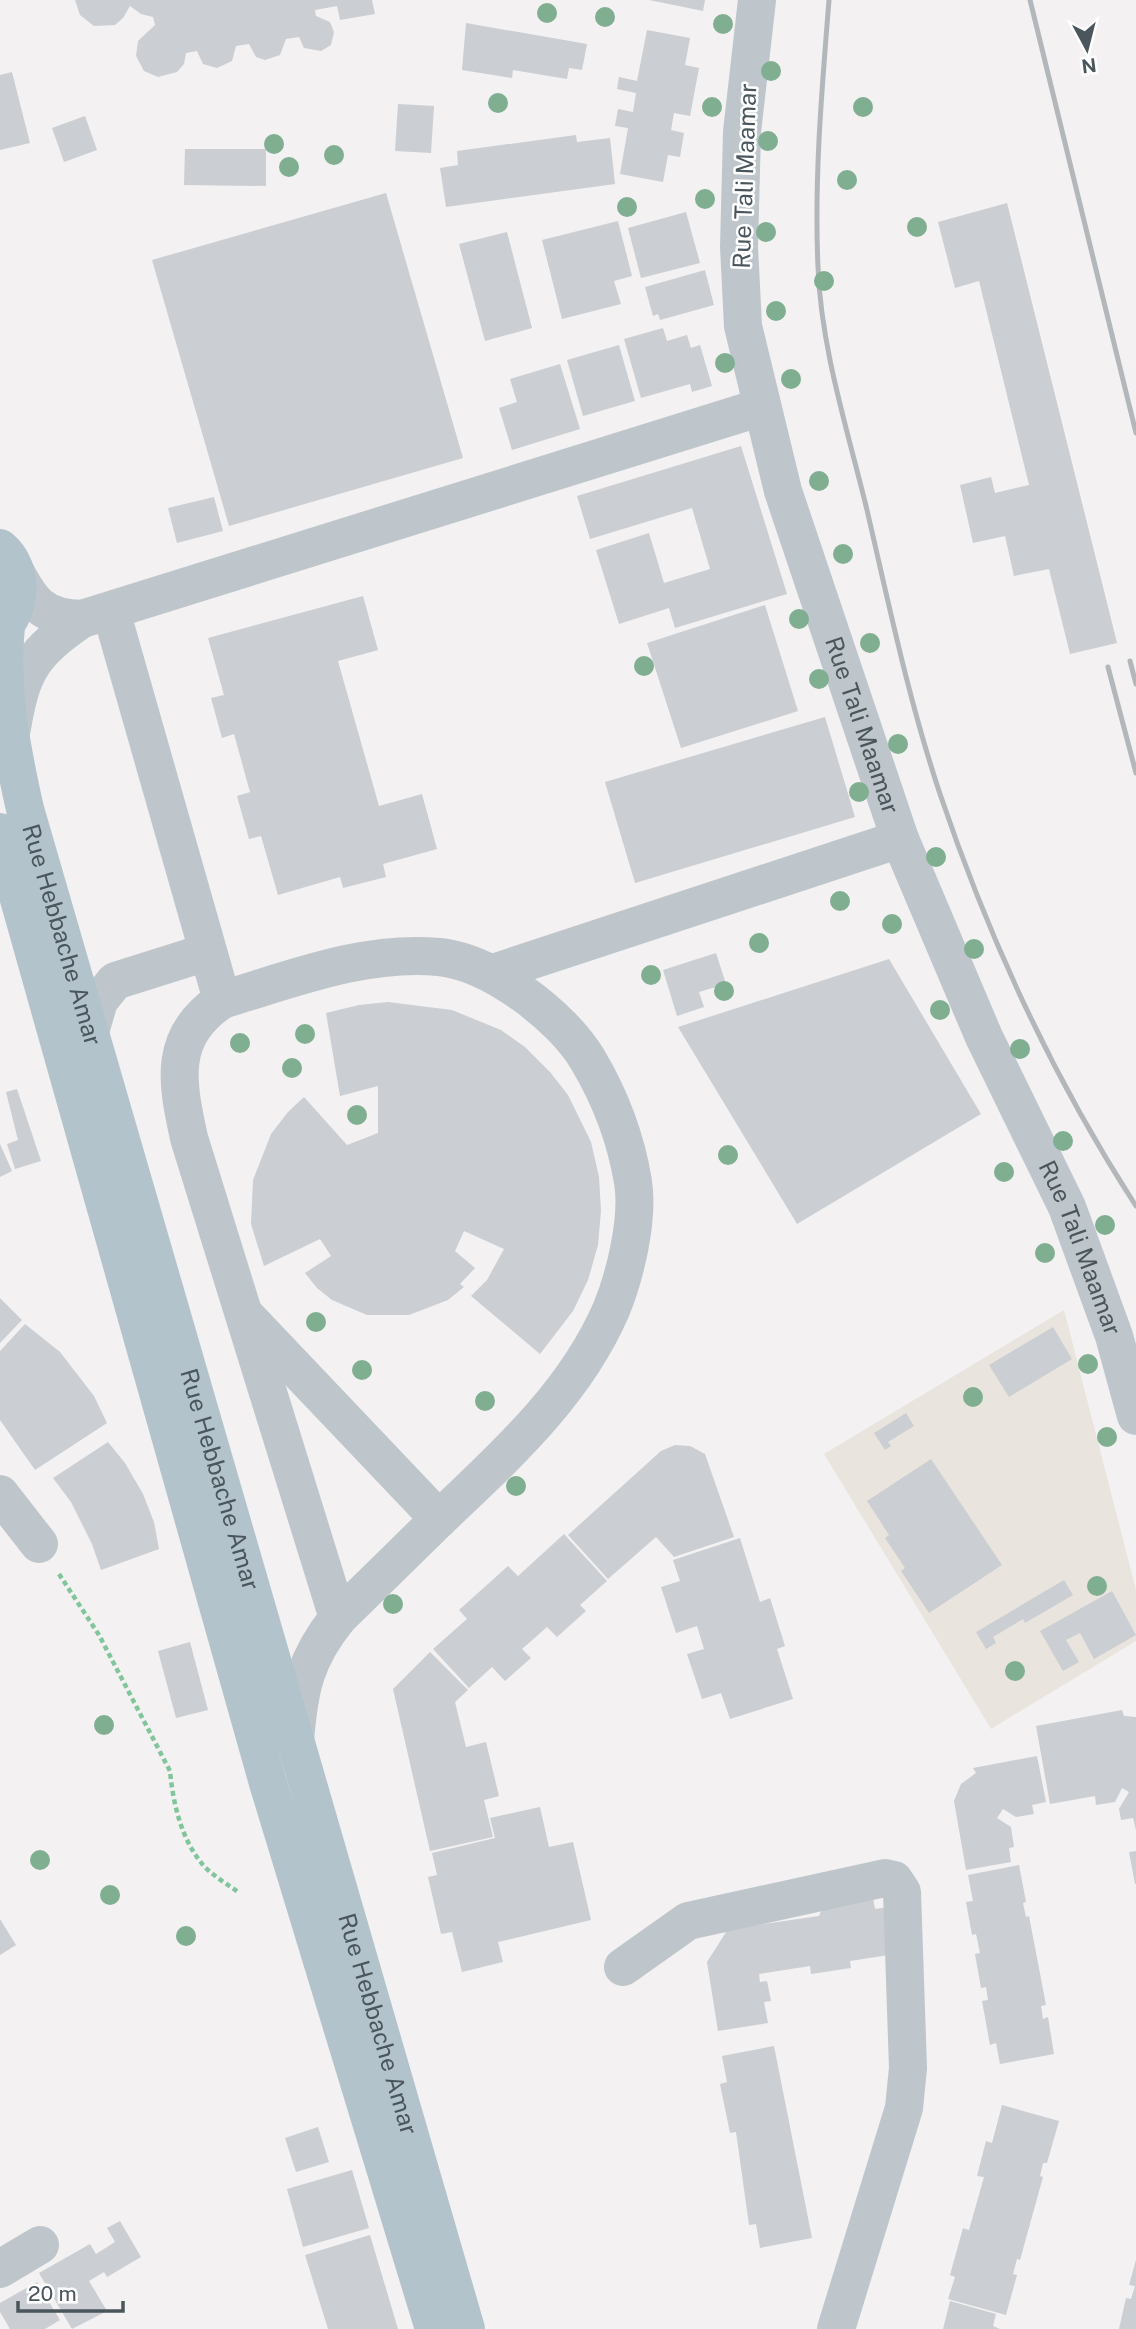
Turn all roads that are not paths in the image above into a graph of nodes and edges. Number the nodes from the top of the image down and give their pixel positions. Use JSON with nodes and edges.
{"nodes":[{"id":1,"x":757,"y":0,"type":"edge"},
{"id":2,"x":762,"y":407,"type":"junction"},
{"id":3,"x":7,"y":559,"type":"edge"},
{"id":4,"x":97,"y":615,"type":"junction"},
{"id":5,"x":3,"y":628,"type":"edge"},
{"id":6,"x":10,"y":744,"type":"junction"},
{"id":7,"x":0,"y":832,"type":"edge"},
{"id":8,"x":900,"y":839,"type":"junction"},
{"id":9,"x":207,"y":952,"type":"junction"},
{"id":10,"x":493,"y":973,"type":"junction"},
{"id":11,"x":222,"y":1000,"type":"junction"},
{"id":12,"x":90,"y":1032,"type":"junction"},
{"id":13,"x":242,"y":1312,"type":"junction"},
{"id":14,"x":1136,"y":1416,"type":"edge"},
{"id":15,"x":0,"y":1494,"type":"edge"},
{"id":16,"x":439,"y":1519,"type":"junction"},
{"id":17,"x":39,"y":1544,"type":"road end"},
{"id":18,"x":338,"y":1619,"type":"junction"},
{"id":19,"x":295,"y":1743,"type":"junction"},
{"id":20,"x":624,"y":1967,"type":"dead end"},
{"id":21,"x":40,"y":2245,"type":"dead end"},
{"id":22,"x":0,"y":2269,"type":"edge"},
{"id":23,"x":434,"y":2329,"type":"edge"},
{"id":24,"x":466,"y":2329,"type":"edge"},
{"id":25,"x":836,"y":2329,"type":"edge"}],
"edges":[{"from":1,"to":2,"type":"street","name":"Rue Tali Maamar"},
{"from":2,"to":4,"type":"street"},
{"from":2,"to":8,"type":"street","name":"Rue Tali Maamar"},
{"from":3,"to":4,"type":"street"},
{"from":3,"to":5,"type":"main road","name":"Rue Hebbache Amar"},
{"from":4,"to":6,"type":"street"},
{"from":4,"to":9,"type":"street"},
{"from":5,"to":6,"type":"main road","name":"Rue Hebbache Amar"},
{"from":6,"to":12,"type":"main road","name":"Rue Hebbache Amar"},
{"from":7,"to":23,"type":"main road","name":"Rue Hebbache Amar"},
{"from":8,"to":10,"type":"street"},
{"from":8,"to":14,"type":"street","name":"Rue Tali Maamar"},
{"from":9,"to":11,"type":"street"},
{"from":9,"to":12,"type":"street"},
{"from":10,"to":11,"type":"street"},
{"from":10,"to":16,"type":"street"},
{"from":11,"to":13,"type":"street"},
{"from":12,"to":19,"type":"main road","name":"Rue Hebbache Amar"},
{"from":13,"to":16,"type":"street"},
{"from":13,"to":18,"type":"street"},
{"from":15,"to":17,"type":"street"},
{"from":16,"to":18,"type":"street"},
{"from":18,"to":19,"type":"street"},
{"from":19,"to":24,"type":"main road","name":"Rue Hebbache Amar"},
{"from":20,"to":25,"type":"street"},
{"from":21,"to":22,"type":"street"}]}
